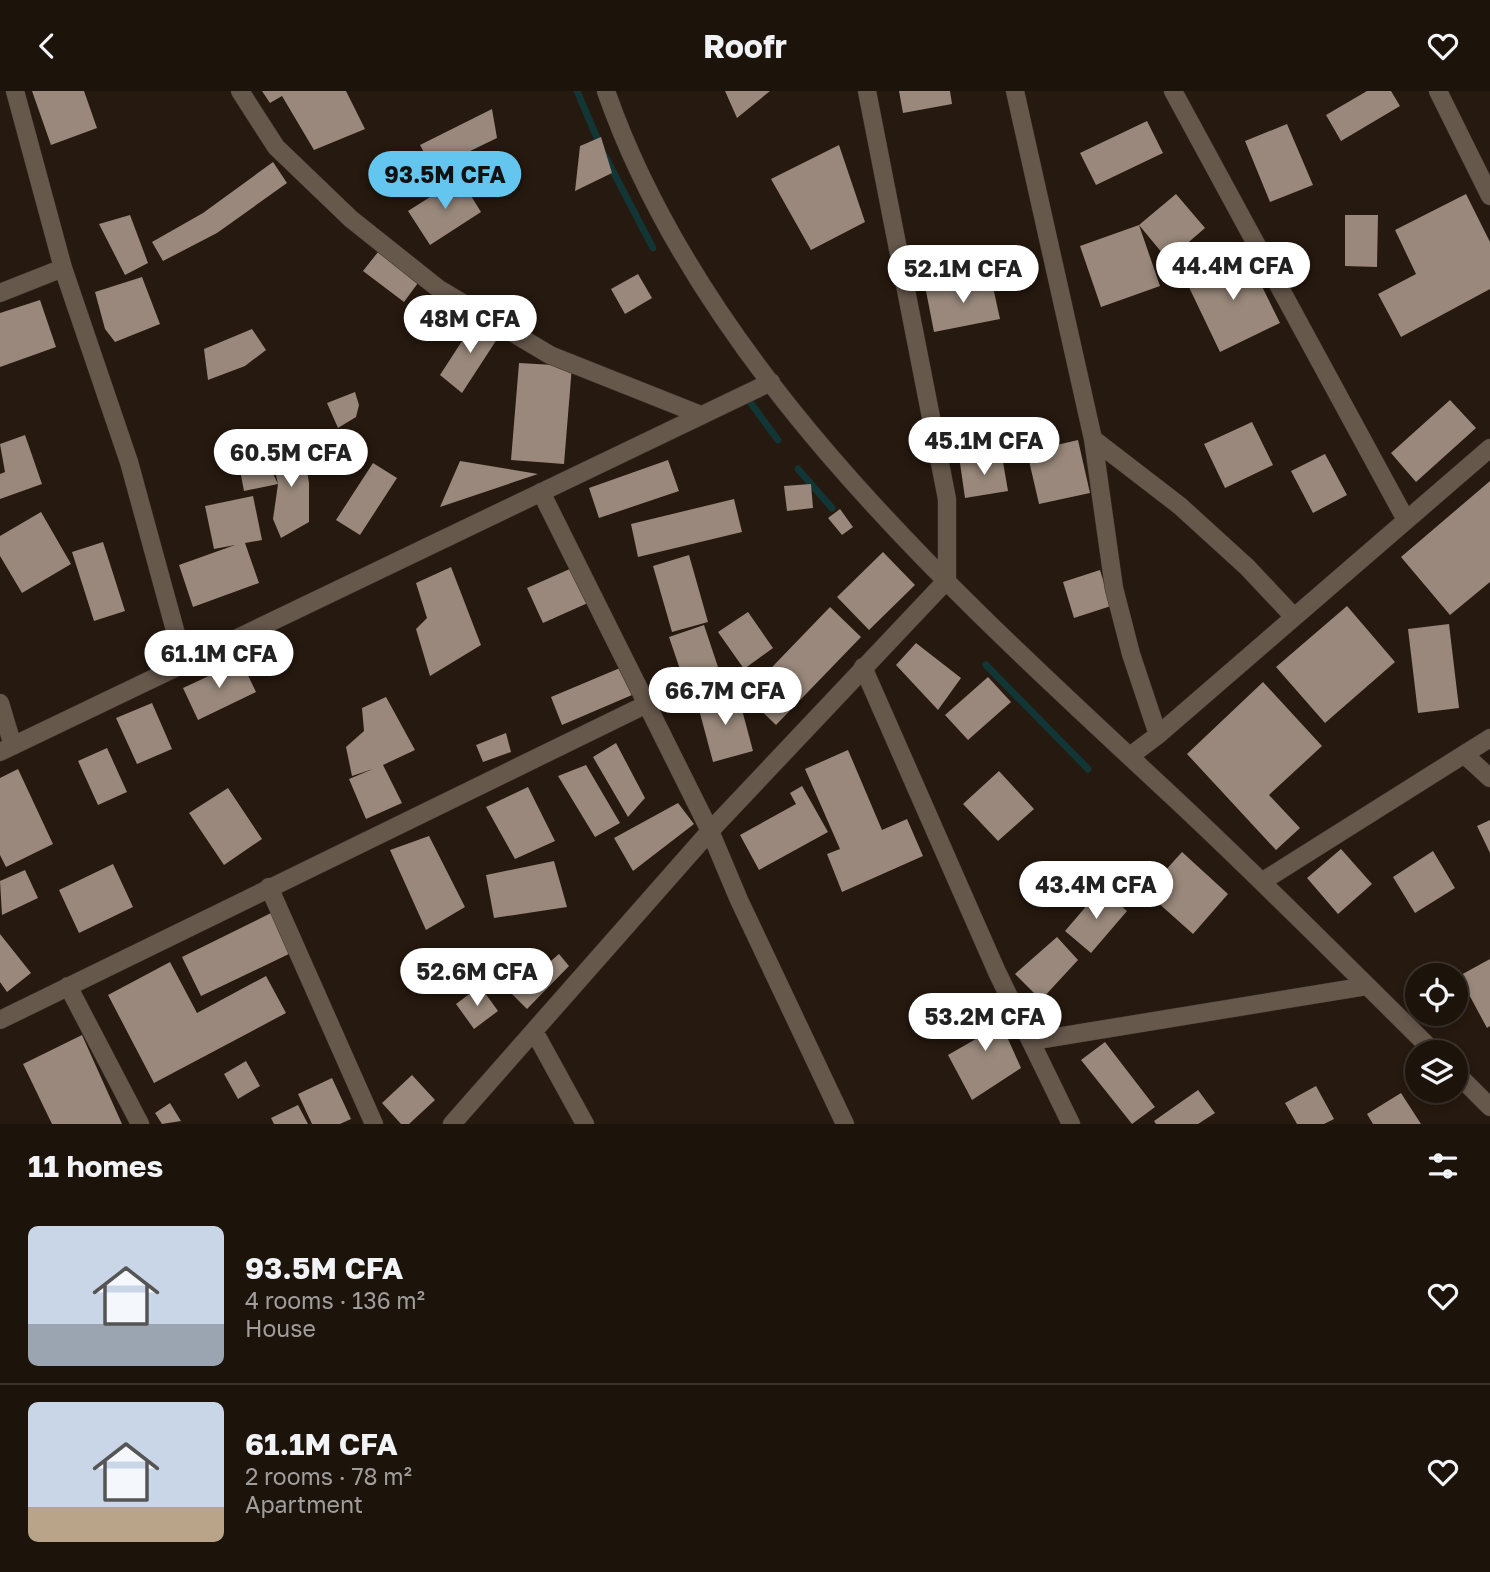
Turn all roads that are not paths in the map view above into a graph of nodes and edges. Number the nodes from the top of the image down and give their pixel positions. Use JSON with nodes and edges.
{"nodes":[{"id":1,"x":15,"y":91,"type":"edge"},
{"id":2,"x":240,"y":91,"type":"edge"},
{"id":3,"x":606,"y":91,"type":"edge"},
{"id":4,"x":867,"y":91,"type":"edge"},
{"id":5,"x":1015,"y":91,"type":"edge"},
{"id":6,"x":1173,"y":91,"type":"edge"},
{"id":7,"x":1438,"y":91,"type":"edge"},
{"id":8,"x":1490,"y":196,"type":"edge"},
{"id":9,"x":63,"y":268,"type":"junction"},
{"id":10,"x":0,"y":293,"type":"edge"},
{"id":11,"x":771,"y":382,"type":"junction"},
{"id":12,"x":701,"y":415,"type":"junction"},
{"id":13,"x":1093,"y":439,"type":"junction"},
{"id":14,"x":1490,"y":448,"type":"edge"},
{"id":15,"x":541,"y":492,"type":"junction"},
{"id":16,"x":1406,"y":520,"type":"junction"},
{"id":17,"x":947,"y":580,"type":"junction"},
{"id":18,"x":1294,"y":617,"type":"junction"},
{"id":19,"x":184,"y":663,"type":"junction"},
{"id":20,"x":863,"y":667,"type":"junction"},
{"id":21,"x":0,"y":703,"type":"edge"},
{"id":22,"x":647,"y":704,"type":"junction"},
{"id":23,"x":1158,"y":735,"type":"junction"},
{"id":24,"x":1490,"y":738,"type":"edge"},
{"id":25,"x":6,"y":749,"type":"edge"},
{"id":26,"x":1466,"y":756,"type":"junction"},
{"id":27,"x":1130,"y":757,"type":"junction"},
{"id":28,"x":1490,"y":778,"type":"edge"},
{"id":29,"x":710,"y":831,"type":"junction"},
{"id":30,"x":1263,"y":881,"type":"junction"},
{"id":31,"x":269,"y":887,"type":"junction"},
{"id":32,"x":68,"y":986,"type":"junction"},
{"id":33,"x":1367,"y":986,"type":"junction"},
{"id":34,"x":0,"y":1020,"type":"edge"},
{"id":35,"x":534,"y":1031,"type":"junction"},
{"id":36,"x":1422,"y":1040,"type":"edge"},
{"id":37,"x":1032,"y":1041,"type":"junction"},
{"id":38,"x":1468,"y":1085,"type":"edge"},
{"id":39,"x":1490,"y":1107,"type":"edge"},
{"id":40,"x":140,"y":1124,"type":"edge"},
{"id":41,"x":374,"y":1124,"type":"edge"},
{"id":42,"x":452,"y":1124,"type":"edge"},
{"id":43,"x":585,"y":1124,"type":"edge"},
{"id":44,"x":845,"y":1124,"type":"edge"},
{"id":45,"x":1071,"y":1124,"type":"edge"}],
"edges":[{"from":1,"to":9,"type":"street"},
{"from":2,"to":12,"type":"street"},
{"from":3,"to":11,"type":"street"},
{"from":4,"to":17,"type":"street"},
{"from":5,"to":13,"type":"street"},
{"from":6,"to":16,"type":"street"},
{"from":7,"to":8,"type":"street"},
{"from":9,"to":10,"type":"street"},
{"from":9,"to":19,"type":"street"},
{"from":11,"to":12,"type":"street"},
{"from":11,"to":17,"type":"street"},
{"from":12,"to":15,"type":"street"},
{"from":13,"to":18,"type":"street"},
{"from":13,"to":23,"type":"street"},
{"from":14,"to":16,"type":"street"},
{"from":15,"to":19,"type":"street"},
{"from":15,"to":22,"type":"street"},
{"from":16,"to":18,"type":"street"},
{"from":17,"to":20,"type":"street"},
{"from":17,"to":27,"type":"street"},
{"from":18,"to":23,"type":"street"},
{"from":19,"to":25,"type":"street"},
{"from":20,"to":29,"type":"street"},
{"from":20,"to":37,"type":"street"},
{"from":21,"to":25,"type":"street"},
{"from":22,"to":29,"type":"street"},
{"from":22,"to":31,"type":"street"},
{"from":23,"to":27,"type":"street"},
{"from":24,"to":26,"type":"street"},
{"from":26,"to":28,"type":"street"},
{"from":26,"to":30,"type":"street"},
{"from":27,"to":30,"type":"street"},
{"from":29,"to":35,"type":"street"},
{"from":29,"to":44,"type":"street"},
{"from":30,"to":33,"type":"street"},
{"from":31,"to":32,"type":"street"},
{"from":31,"to":41,"type":"street"},
{"from":32,"to":34,"type":"street"},
{"from":32,"to":40,"type":"street"},
{"from":33,"to":36,"type":"street"},
{"from":33,"to":37,"type":"street"},
{"from":35,"to":42,"type":"street"},
{"from":35,"to":43,"type":"street"},
{"from":37,"to":45,"type":"street"},
{"from":38,"to":39,"type":"street"}]}
